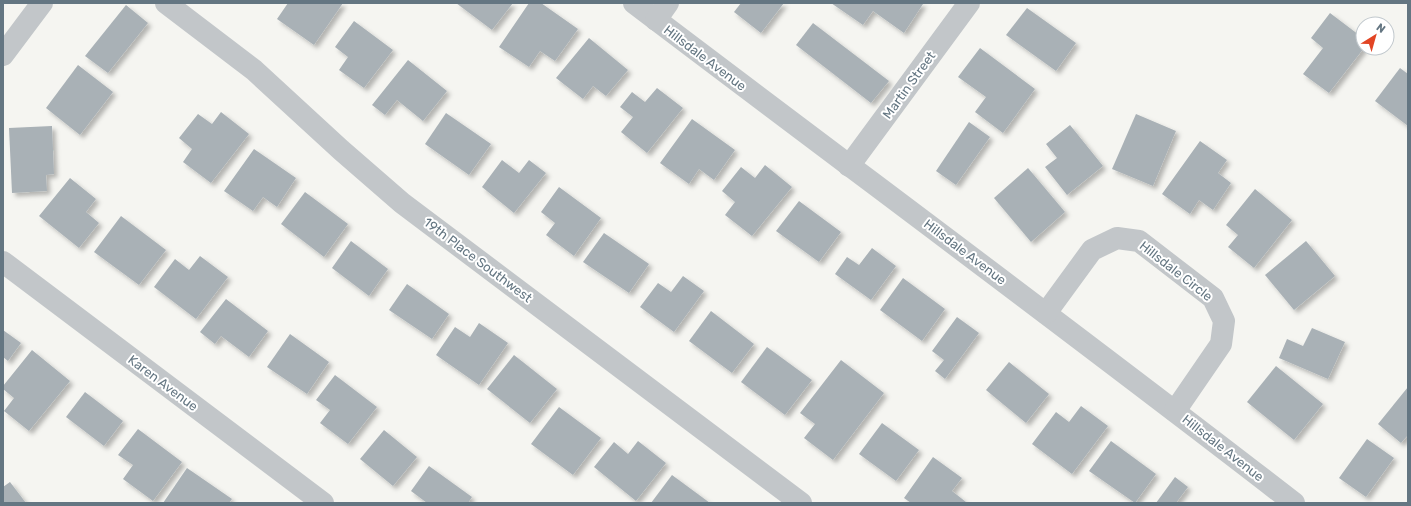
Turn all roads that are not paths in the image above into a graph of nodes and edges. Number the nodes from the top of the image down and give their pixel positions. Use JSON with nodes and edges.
{"nodes":[{"id":1,"x":42,"y":3,"type":"edge"},
{"id":2,"x":166,"y":3,"type":"edge"},
{"id":3,"x":634,"y":3,"type":"edge"},
{"id":4,"x":969,"y":3,"type":"edge"},
{"id":5,"x":662,"y":11,"type":"edge"},
{"id":6,"x":3,"y":55,"type":"edge"},
{"id":7,"x":849,"y":166,"type":"junction"},
{"id":8,"x":3,"y":262,"type":"edge"},
{"id":9,"x":1046,"y":313,"type":"junction"},
{"id":10,"x":1175,"y":411,"type":"junction"},
{"id":11,"x":323,"y":503,"type":"edge"},
{"id":12,"x":801,"y":503,"type":"edge"},
{"id":13,"x":1294,"y":503,"type":"edge"}],
"edges":[{"from":1,"to":6,"type":"street"},
{"from":2,"to":12,"type":"street","name":"19th Place Southwest"},
{"from":3,"to":5,"type":"street","name":"Hillsdale Avenue"},
{"from":4,"to":7,"type":"street","name":"Martin Street"},
{"from":5,"to":7,"type":"street","name":"Hillsdale Avenue"},
{"from":7,"to":9,"type":"street","name":"Hillsdale Avenue"},
{"from":8,"to":11,"type":"street","name":"Karen Avenue"},
{"from":9,"to":10,"type":"street","name":"Hillsdale Avenue"},
{"from":9,"to":10,"type":"street","name":"Hillsdale Circle"},
{"from":10,"to":13,"type":"street","name":"Hillsdale Avenue"}]}
